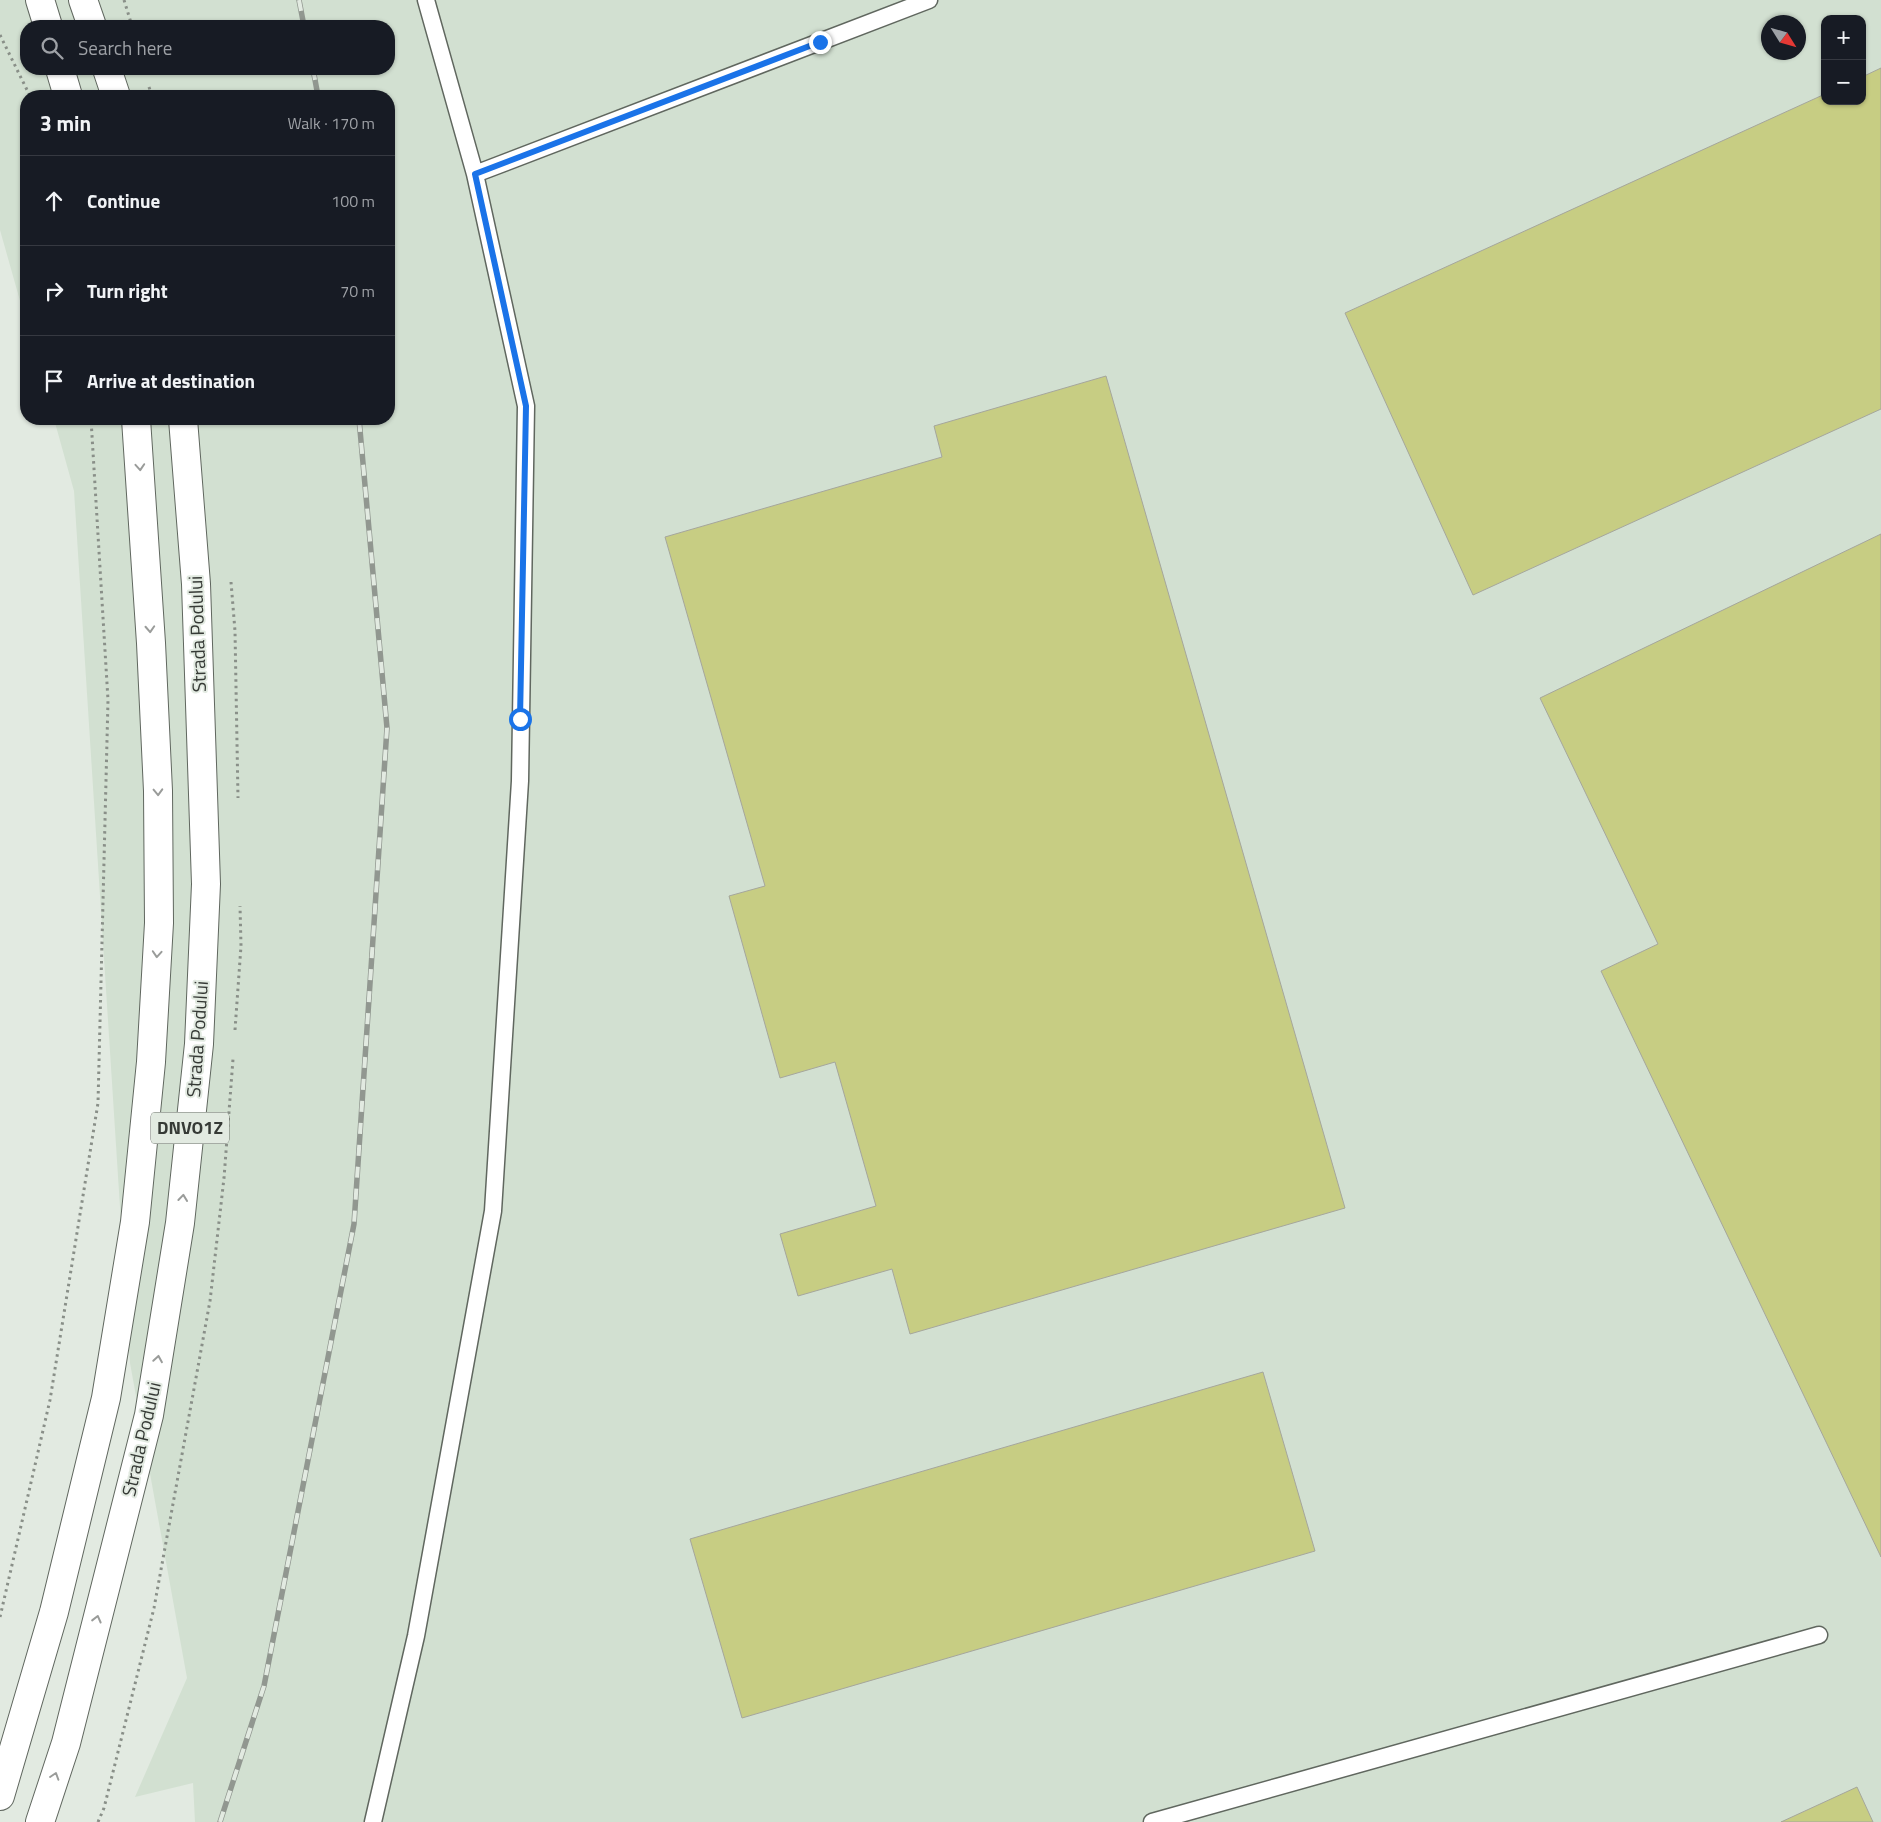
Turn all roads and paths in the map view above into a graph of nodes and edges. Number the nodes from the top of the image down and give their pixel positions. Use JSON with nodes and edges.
{"nodes":[{"id":1,"x":40,"y":0,"type":"edge"},
{"id":2,"x":83,"y":0,"type":"edge"},
{"id":3,"x":124,"y":0,"type":"edge"},
{"id":4,"x":426,"y":0,"type":"edge"},
{"id":5,"x":929,"y":0,"type":"edge"},
{"id":6,"x":46,"y":20,"type":"edge"},
{"id":7,"x":90,"y":20,"type":"edge"},
{"id":8,"x":130,"y":20,"type":"edge"},
{"id":9,"x":0,"y":35,"type":"edge"},
{"id":10,"x":62,"y":75,"type":"edge"},
{"id":11,"x":109,"y":75,"type":"edge"},
{"id":12,"x":27,"y":90,"type":"edge"},
{"id":13,"x":66,"y":90,"type":"edge"},
{"id":14,"x":114,"y":90,"type":"edge"},
{"id":15,"x":475,"y":174,"type":"junction"},
{"id":16,"x":91,"y":425,"type":"edge"},
{"id":17,"x":136,"y":425,"type":"edge"},
{"id":18,"x":183,"y":425,"type":"edge"},
{"id":19,"x":0,"y":1617,"type":"edge"},
{"id":20,"x":1819,"y":1634,"type":"dead end"},
{"id":21,"x":0,"y":1796,"type":"edge"},
{"id":22,"x":40,"y":1822,"type":"edge"},
{"id":23,"x":373,"y":1822,"type":"edge"},
{"id":24,"x":1152,"y":1822,"type":"edge"}],
"edges":[{"from":1,"to":6,"type":"main road"},
{"from":2,"to":7,"type":"main road"},
{"from":3,"to":8,"type":"path"},
{"from":4,"to":15,"type":"lane"},
{"from":5,"to":15,"type":"lane"},
{"from":9,"to":12,"type":"path"},
{"from":10,"to":13,"type":"main road"},
{"from":11,"to":14,"type":"main road"},
{"from":15,"to":23,"type":"lane"},
{"from":16,"to":19,"type":"path"},
{"from":17,"to":21,"type":"main road","number":"DNVO1Z","one_way":true},
{"from":22,"to":18,"type":"main road","name":"Strada Podului","number":"DNVO1Z","one_way":true},
{"from":20,"to":24,"type":"lane"}]}
